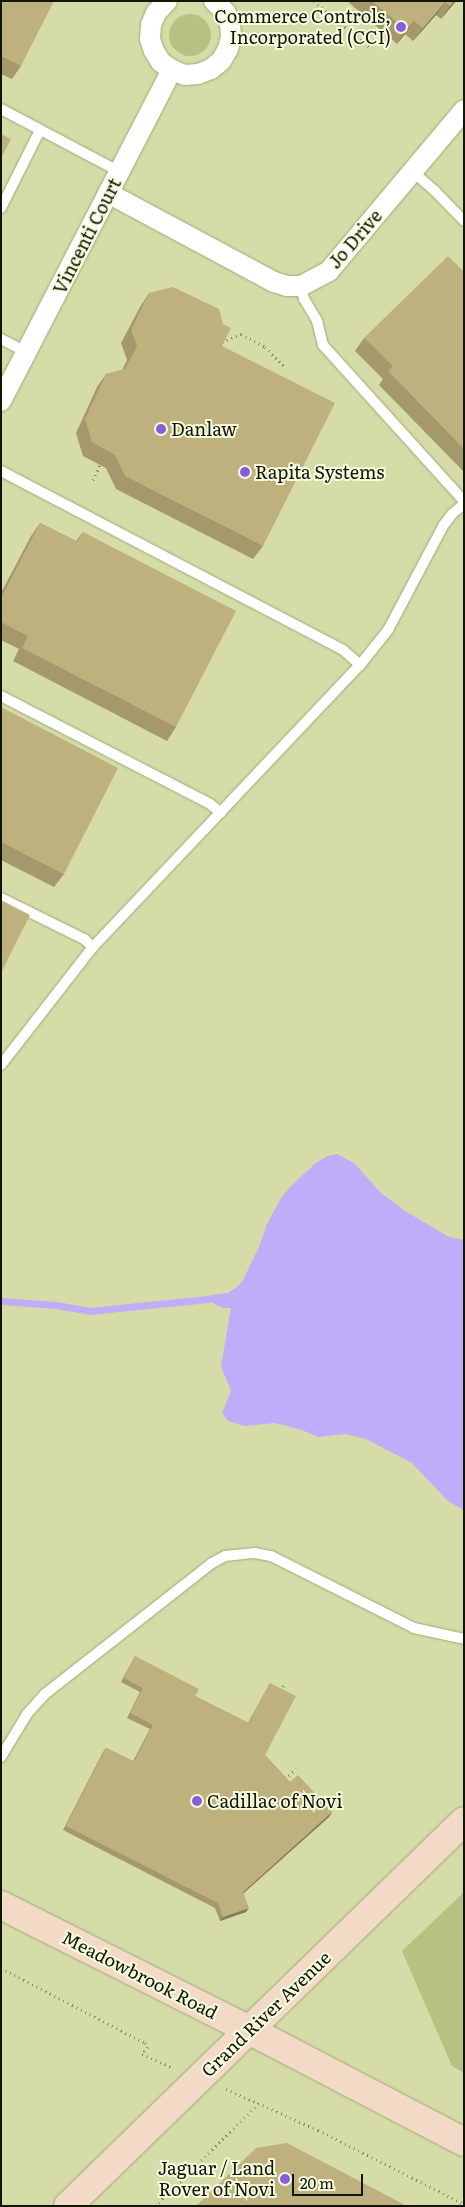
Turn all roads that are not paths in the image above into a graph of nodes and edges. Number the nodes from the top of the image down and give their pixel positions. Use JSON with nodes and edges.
{"nodes":[{"id":1,"x":165,"y":2,"type":"edge"},
{"id":2,"x":217,"y":2,"type":"edge"},
{"id":3,"x":172,"y":70,"type":"junction"},
{"id":4,"x":1,"y":109,"type":"edge"},
{"id":5,"x":464,"y":110,"type":"edge"},
{"id":6,"x":40,"y":130,"type":"junction"},
{"id":7,"x":412,"y":171,"type":"junction"},
{"id":8,"x":120,"y":172,"type":"junction"},
{"id":9,"x":108,"y":193,"type":"junction"},
{"id":10,"x":1,"y":208,"type":"edge"},
{"id":11,"x":464,"y":221,"type":"edge"},
{"id":12,"x":301,"y":286,"type":"junction"},
{"id":13,"x":1,"y":339,"type":"edge"},
{"id":14,"x":26,"y":352,"type":"junction"},
{"id":15,"x":1,"y":401,"type":"edge"},
{"id":16,"x":1,"y":471,"type":"edge"},
{"id":17,"x":464,"y":503,"type":"edge"},
{"id":18,"x":360,"y":665,"type":"junction"},
{"id":19,"x":1,"y":696,"type":"edge"},
{"id":20,"x":221,"y":814,"type":"junction"},
{"id":21,"x":1,"y":898,"type":"edge"},
{"id":22,"x":93,"y":947,"type":"junction"},
{"id":23,"x":1,"y":1065,"type":"edge"},
{"id":24,"x":464,"y":1639,"type":"edge"},
{"id":25,"x":1,"y":1757,"type":"edge"},
{"id":26,"x":464,"y":1822,"type":"edge"},
{"id":27,"x":2,"y":1906,"type":"edge"},
{"id":28,"x":249,"y":2030,"type":"junction"},
{"id":29,"x":464,"y":2142,"type":"edge"},
{"id":30,"x":68,"y":2206,"type":"edge"}],
"edges":[{"from":1,"to":3,"type":"street"},
{"from":2,"to":3,"type":"street"},
{"from":3,"to":8,"type":"street","name":"Vincenti Court"},
{"from":4,"to":6,"type":"lane"},
{"from":5,"to":7,"type":"street","name":"Jo Drive"},
{"from":6,"to":8,"type":"lane"},
{"from":6,"to":10,"type":"lane"},
{"from":7,"to":11,"type":"lane"},
{"from":7,"to":12,"type":"street","name":"Jo Drive"},
{"from":8,"to":9,"type":"street","name":"Vincenti Court"},
{"from":9,"to":12,"type":"street"},
{"from":9,"to":14,"type":"street","name":"Vincenti Court"},
{"from":12,"to":17,"type":"lane"},
{"from":13,"to":14,"type":"lane"},
{"from":14,"to":15,"type":"street","name":"Vincenti Court"},
{"from":16,"to":18,"type":"lane"},
{"from":17,"to":18,"type":"lane"},
{"from":18,"to":20,"type":"lane"},
{"from":19,"to":20,"type":"lane"},
{"from":20,"to":22,"type":"lane"},
{"from":21,"to":22,"type":"lane"},
{"from":22,"to":23,"type":"lane"},
{"from":24,"to":25,"type":"lane"},
{"from":26,"to":28,"type":"main road","name":"Grand River Avenue"},
{"from":27,"to":28,"type":"main road","name":"Meadowbrook Road"},
{"from":28,"to":29,"type":"main road","name":"Meadowbrook Road"},
{"from":28,"to":30,"type":"main road","name":"Grand River Avenue"}]}
